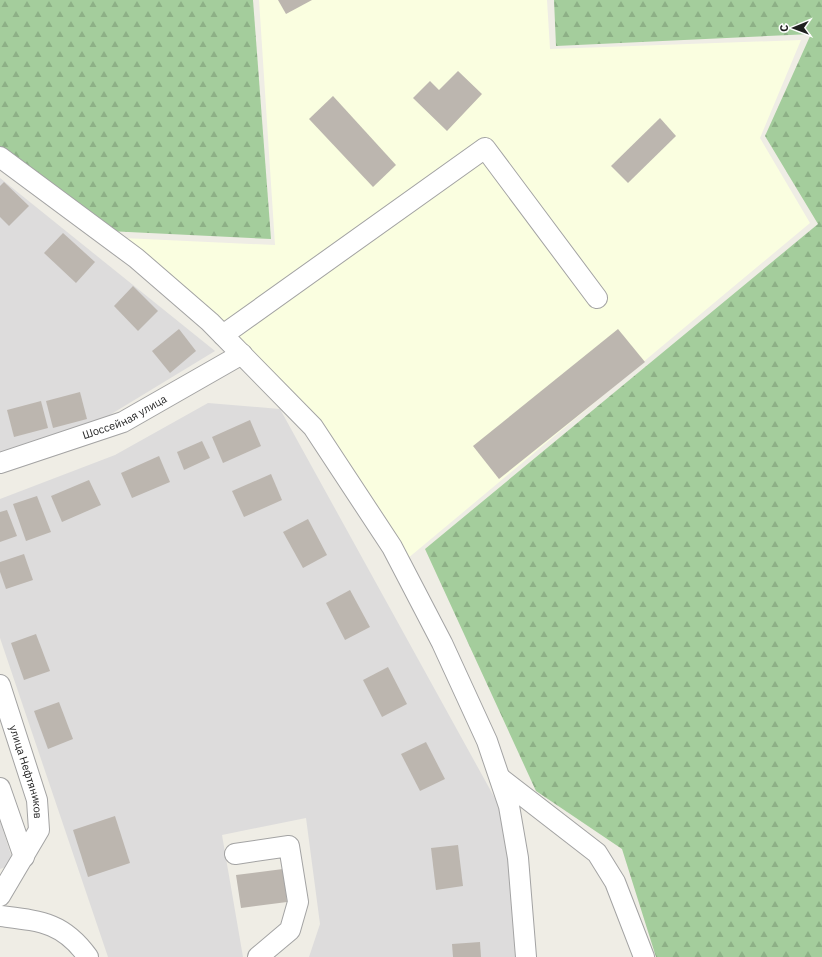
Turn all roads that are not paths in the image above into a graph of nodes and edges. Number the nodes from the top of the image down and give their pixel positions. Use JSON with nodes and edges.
{"nodes":[{"id":1,"x":0,"y":157,"type":"edge"},
{"id":2,"x":597,"y":298,"type":"dead end"},
{"id":3,"x":223,"y":335,"type":"junction"},
{"id":4,"x":242,"y":354,"type":"junction"},
{"id":5,"x":0,"y":463,"type":"edge"},
{"id":6,"x":0,"y":685,"type":"edge"},
{"id":7,"x":500,"y":778,"type":"junction"},
{"id":8,"x":0,"y":788,"type":"edge"},
{"id":9,"x":235,"y":854,"type":"dead end"},
{"id":10,"x":24,"y":857,"type":"junction"},
{"id":11,"x":0,"y":896,"type":"edge"},
{"id":12,"x":0,"y":916,"type":"edge"},
{"id":13,"x":88,"y":957,"type":"edge"},
{"id":14,"x":258,"y":957,"type":"edge"},
{"id":15,"x":526,"y":957,"type":"edge"},
{"id":16,"x":644,"y":957,"type":"edge"}],
"edges":[{"from":1,"to":3,"type":"street"},
{"from":2,"to":3,"type":"street"},
{"from":3,"to":4,"type":"street"},
{"from":4,"to":5,"type":"street","name":"Шоссейная улица"},
{"from":4,"to":7,"type":"street"},
{"from":6,"to":10,"type":"street","name":"улица Нефтяников"},
{"from":7,"to":15,"type":"street"},
{"from":7,"to":16,"type":"street"},
{"from":8,"to":10,"type":"street"},
{"from":9,"to":14,"type":"street"},
{"from":10,"to":11,"type":"street","name":"улица Нефтяников"},
{"from":12,"to":13,"type":"street"}]}
